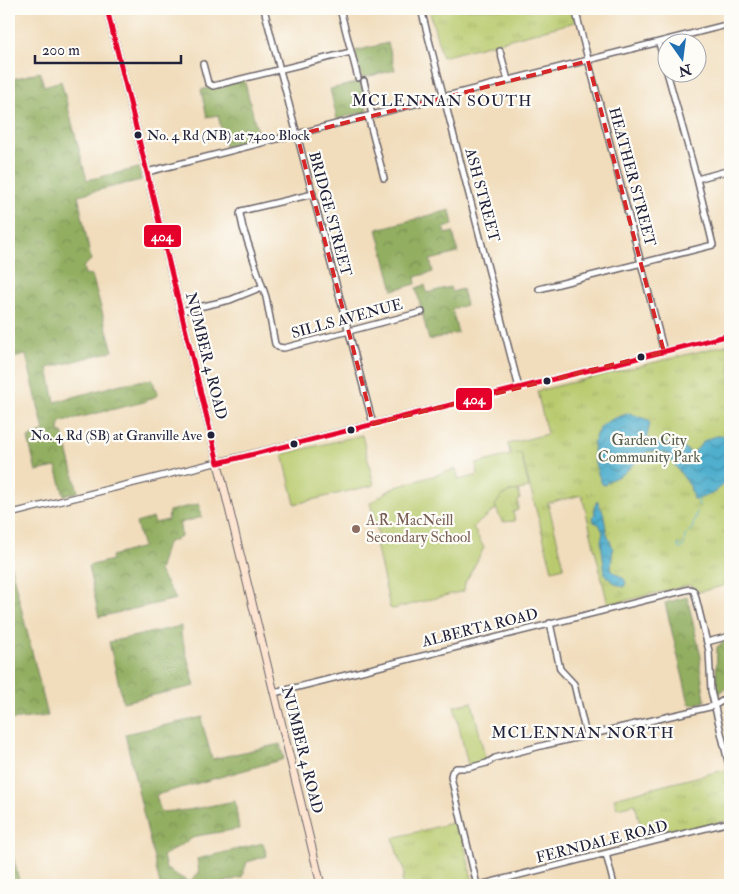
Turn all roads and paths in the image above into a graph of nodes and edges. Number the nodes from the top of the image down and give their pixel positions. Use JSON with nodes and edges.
{"nodes":[{"id":1,"x":107,"y":9,"type":"edge"},
{"id":2,"x":264,"y":9,"type":"edge"},
{"id":3,"x":340,"y":9,"type":"edge"},
{"id":4,"x":421,"y":9,"type":"edge"},
{"id":5,"x":575,"y":9,"type":"edge"},
{"id":6,"x":730,"y":24,"type":"edge"},
{"id":7,"x":698,"y":32,"type":"edge"},
{"id":8,"x":656,"y":43,"type":"edge"},
{"id":9,"x":500,"y":51,"type":"dead end"},
{"id":10,"x":351,"y":52,"type":"junction"},
{"id":11,"x":588,"y":61,"type":"junction"},
{"id":12,"x":203,"y":64,"type":"dead end"},
{"id":13,"x":280,"y":69,"type":"junction"},
{"id":14,"x":508,"y":80,"type":"junction"},
{"id":15,"x":670,"y":82,"type":"edge"},
{"id":16,"x":443,"y":97,"type":"junction"},
{"id":17,"x":370,"y":115,"type":"junction"},
{"id":18,"x":297,"y":135,"type":"junction"},
{"id":19,"x":730,"y":170,"type":"edge"},
{"id":20,"x":147,"y":172,"type":"junction"},
{"id":21,"x":384,"y":178,"type":"dead end"},
{"id":22,"x":697,"y":179,"type":"junction"},
{"id":23,"x":313,"y":194,"type":"junction"},
{"id":24,"x":641,"y":264,"type":"junction"},
{"id":25,"x":262,"y":287,"type":"junction"},
{"id":26,"x":539,"y":289,"type":"dead end"},
{"id":27,"x":181,"y":311,"type":"junction"},
{"id":28,"x":422,"y":312,"type":"dead end"},
{"id":29,"x":348,"y":331,"type":"junction"},
{"id":30,"x":730,"y":335,"type":"edge"},
{"id":31,"x":664,"y":352,"type":"junction"},
{"id":32,"x":519,"y":388,"type":"junction"},
{"id":33,"x":373,"y":424,"type":"junction"},
{"id":34,"x":218,"y":463,"type":"junction"},
{"id":35,"x":9,"y":514,"type":"edge"},
{"id":36,"x":550,"y":623,"type":"junction"},
{"id":37,"x":730,"y":636,"type":"edge"},
{"id":38,"x":707,"y":642,"type":"junction"},
{"id":39,"x":274,"y":693,"type":"junction"},
{"id":40,"x":730,"y":696,"type":"edge"},
{"id":41,"x":714,"y":706,"type":"junction"},
{"id":42,"x":586,"y":735,"type":"junction"},
{"id":43,"x":730,"y":770,"type":"edge"},
{"id":44,"x":730,"y":822,"type":"edge"},
{"id":45,"x":606,"y":854,"type":"junction"},
{"id":46,"x":321,"y":885,"type":"edge"},
{"id":47,"x":478,"y":885,"type":"edge"},
{"id":48,"x":614,"y":885,"type":"edge"}],
"edges":[{"from":1,"to":20,"type":"main road","name":"NUMBER 4 ROAD"},
{"from":2,"to":13,"type":"street","name":"BRIDGE STREET"},
{"from":3,"to":10,"type":"street"},
{"from":4,"to":16,"type":"street","name":"ASH STREET"},
{"from":5,"to":11,"type":"street","name":"HEATHER STREET"},
{"from":6,"to":7,"type":"street"},
{"from":8,"to":11,"type":"street"},
{"from":9,"to":14,"type":"street"},
{"from":10,"to":13,"type":"street"},
{"from":10,"to":17,"type":"street"},
{"from":11,"to":14,"type":"street"},
{"from":11,"to":24,"type":"street","name":"HEATHER STREET"},
{"from":12,"to":13,"type":"street"},
{"from":13,"to":18,"type":"street","name":"BRIDGE STREET"},
{"from":14,"to":16,"type":"street"},
{"from":15,"to":22,"type":"street"},
{"from":16,"to":17,"type":"street"},
{"from":16,"to":32,"type":"street","name":"ASH STREET"},
{"from":17,"to":18,"type":"street"},
{"from":17,"to":21,"type":"street"},
{"from":18,"to":20,"type":"street"},
{"from":18,"to":23,"type":"street","name":"BRIDGE STREET"},
{"from":19,"to":22,"type":"street"},
{"from":20,"to":27,"type":"main road","name":"NUMBER 4 ROAD"},
{"from":22,"to":24,"type":"street"},
{"from":23,"to":25,"type":"street"},
{"from":23,"to":29,"type":"street","name":"BRIDGE STREET"},
{"from":24,"to":26,"type":"street"},
{"from":24,"to":31,"type":"street","name":"HEATHER STREET"},
{"from":25,"to":27,"type":"street"},
{"from":25,"to":29,"type":"street","name":"SILLS AVENUE"},
{"from":27,"to":34,"type":"main road","name":"NUMBER 4 ROAD"},
{"from":28,"to":29,"type":"street","name":"SILLS AVENUE"},
{"from":29,"to":33,"type":"street","name":"BRIDGE STREET"},
{"from":30,"to":31,"type":"street"},
{"from":31,"to":32,"type":"street"},
{"from":32,"to":33,"type":"street"},
{"from":33,"to":34,"type":"street"},
{"from":34,"to":35,"type":"street"},
{"from":34,"to":39,"type":"main road","name":"NUMBER 4 ROAD"},
{"from":36,"to":38,"type":"street","name":"ALBERTA ROAD"},
{"from":36,"to":39,"type":"street","name":"ALBERTA ROAD"},
{"from":36,"to":42,"type":"street"},
{"from":37,"to":38,"type":"street"},
{"from":38,"to":41,"type":"street"},
{"from":39,"to":46,"type":"main road","name":"NUMBER 4 ROAD"},
{"from":40,"to":41,"type":"street"},
{"from":41,"to":42,"type":"street"},
{"from":41,"to":43,"type":"street"},
{"from":42,"to":47,"type":"street"},
{"from":44,"to":45,"type":"street","name":"FERNDALE ROAD"},
{"from":45,"to":47,"type":"street","name":"FERNDALE ROAD"},
{"from":45,"to":48,"type":"street"}]}
